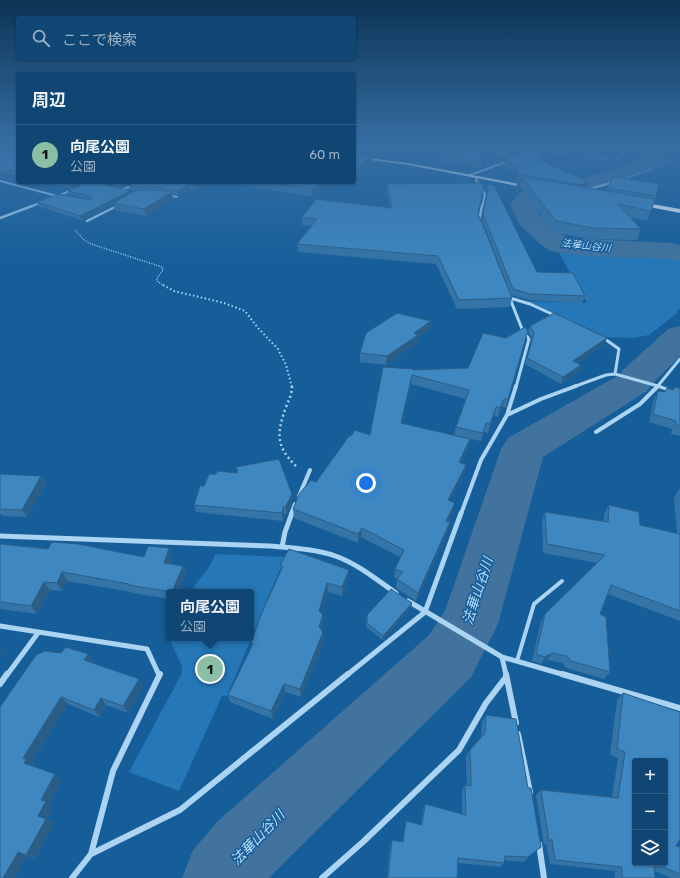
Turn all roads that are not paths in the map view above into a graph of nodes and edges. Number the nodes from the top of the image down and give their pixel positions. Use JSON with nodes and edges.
{"nodes":[{"id":1,"x":11,"y":184,"type":"edge"},
{"id":2,"x":136,"y":184,"type":"edge"},
{"id":3,"x":479,"y":184,"type":"edge"},
{"id":4,"x":519,"y":184,"type":"edge"},
{"id":5,"x":609,"y":184,"type":"edge"},
{"id":6,"x":537,"y":187,"type":"edge"},
{"id":7,"x":115,"y":188,"type":"edge"},
{"id":8,"x":74,"y":190,"type":"edge"},
{"id":9,"x":122,"y":190,"type":"junction"},
{"id":10,"x":127,"y":191,"type":"edge"},
{"id":11,"x":583,"y":193,"type":"edge"},
{"id":12,"x":61,"y":195,"type":"junction"},
{"id":13,"x":164,"y":195,"type":"edge"},
{"id":14,"x":57,"y":196,"type":"junction"},
{"id":15,"x":69,"y":196,"type":"edge"},
{"id":16,"x":177,"y":197,"type":"edge"},
{"id":17,"x":51,"y":199,"type":"edge"},
{"id":18,"x":46,"y":201,"type":"edge"},
{"id":19,"x":124,"y":202,"type":"edge"},
{"id":20,"x":633,"y":203,"type":"edge"},
{"id":21,"x":680,"y":211,"type":"edge"},
{"id":22,"x":0,"y":218,"type":"edge"},
{"id":23,"x":87,"y":221,"type":"road end"},
{"id":24,"x":482,"y":226,"type":"edge"},
{"id":25,"x":506,"y":288,"type":"edge"},
{"id":26,"x":510,"y":298,"type":"junction"},
{"id":27,"x":557,"y":316,"type":"edge"},
{"id":28,"x":599,"y":335,"type":"edge"},
{"id":29,"x":680,"y":359,"type":"edge"},
{"id":30,"x":615,"y":374,"type":"junction"},
{"id":31,"x":658,"y":386,"type":"junction"},
{"id":32,"x":673,"y":391,"type":"edge"},
{"id":33,"x":507,"y":416,"type":"junction"},
{"id":34,"x":596,"y":432,"type":"dead end"},
{"id":35,"x":309,"y":472,"type":"road end"},
{"id":36,"x":0,"y":536,"type":"edge"},
{"id":37,"x":282,"y":547,"type":"junction"},
{"id":38,"x":562,"y":581,"type":"dead end"},
{"id":39,"x":426,"y":612,"type":"junction"},
{"id":40,"x":0,"y":626,"type":"edge"},
{"id":41,"x":38,"y":633,"type":"junction"},
{"id":42,"x":502,"y":657,"type":"junction"},
{"id":43,"x":517,"y":661,"type":"junction"},
{"id":44,"x":506,"y":676,"type":"junction"},
{"id":45,"x":0,"y":684,"type":"edge"},
{"id":46,"x":680,"y":708,"type":"edge"},
{"id":47,"x":532,"y":799,"type":"edge"},
{"id":48,"x":538,"y":838,"type":"edge"},
{"id":49,"x":90,"y":854,"type":"junction"},
{"id":50,"x":72,"y":878,"type":"edge"},
{"id":51,"x":322,"y":878,"type":"edge"},
{"id":52,"x":544,"y":878,"type":"edge"}],
"edges":[{"from":1,"to":14,"type":"street"},
{"from":2,"to":9,"type":"street"},
{"from":3,"to":24,"type":"street"},
{"from":4,"to":6,"type":"main road"},
{"from":5,"to":11,"type":"street"},
{"from":7,"to":9,"type":"street"},
{"from":8,"to":12,"type":"street"},
{"from":9,"to":10,"type":"street"},
{"from":12,"to":14,"type":"street"},
{"from":12,"to":15,"type":"street"},
{"from":13,"to":16,"type":"street"},
{"from":14,"to":17,"type":"street"},
{"from":18,"to":22,"type":"street"},
{"from":19,"to":23,"type":"street"},
{"from":20,"to":21,"type":"main road"},
{"from":25,"to":26,"type":"street"},
{"from":26,"to":27,"type":"street"},
{"from":26,"to":33,"type":"street"},
{"from":28,"to":30,"type":"street"},
{"from":29,"to":31,"type":"street"},
{"from":30,"to":31,"type":"street"},
{"from":30,"to":33,"type":"street"},
{"from":31,"to":32,"type":"lane"},
{"from":31,"to":34,"type":"street"},
{"from":33,"to":39,"type":"street"},
{"from":35,"to":37,"type":"street"},
{"from":36,"to":37,"type":"street"},
{"from":37,"to":39,"type":"street"},
{"from":38,"to":43,"type":"lane"},
{"from":39,"to":42,"type":"street"},
{"from":39,"to":49,"type":"street"},
{"from":40,"to":41,"type":"street"},
{"from":41,"to":45,"type":"street"},
{"from":41,"to":49,"type":"street"},
{"from":42,"to":43,"type":"street"},
{"from":42,"to":44,"type":"street"},
{"from":43,"to":46,"type":"street"},
{"from":44,"to":47,"type":"street"},
{"from":44,"to":51,"type":"street"},
{"from":48,"to":52,"type":"street"},
{"from":49,"to":50,"type":"street"}]}
